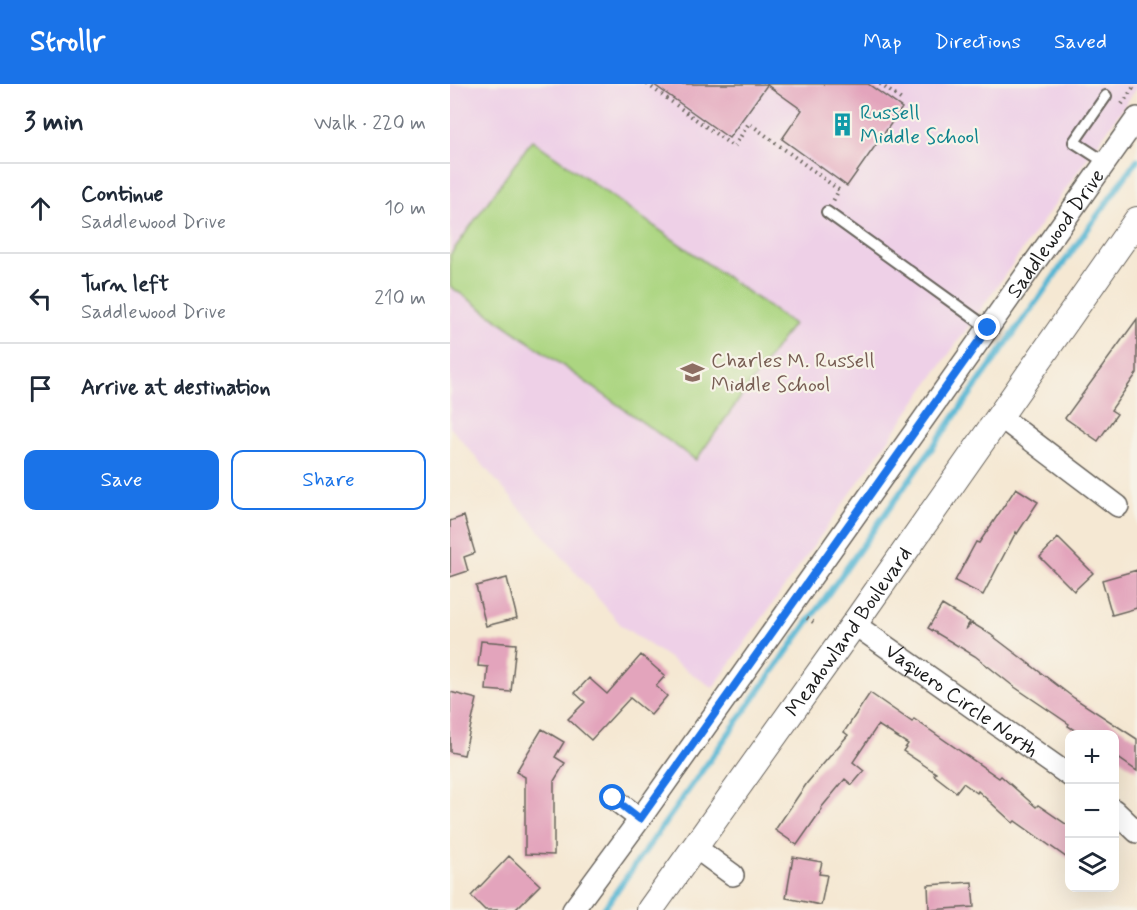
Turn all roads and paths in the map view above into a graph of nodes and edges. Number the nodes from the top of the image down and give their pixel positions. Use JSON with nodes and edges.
{"nodes":[{"id":1,"x":646,"y":84,"type":"edge"},
{"id":2,"x":880,"y":84,"type":"edge"},
{"id":3,"x":1106,"y":96,"type":"dead end"},
{"id":4,"x":903,"y":101,"type":"dead end"},
{"id":5,"x":1137,"y":118,"type":"edge"},
{"id":6,"x":1105,"y":162,"type":"junction"},
{"id":7,"x":827,"y":212,"type":"joint"},
{"id":8,"x":1137,"y":220,"type":"edge"},
{"id":9,"x":988,"y":328,"type":"junction"},
{"id":10,"x":999,"y":416,"type":"junction"},
{"id":11,"x":1118,"y":506,"type":"dead end"},
{"id":12,"x":804,"y":615,"type":"dead end"},
{"id":13,"x":816,"y":624,"type":"dead end"},
{"id":14,"x":855,"y":624,"type":"junction"},
{"id":15,"x":1065,"y":772,"type":"edge"},
{"id":16,"x":613,"y":798,"type":"dead end"},
{"id":17,"x":1119,"y":815,"type":"edge"},
{"id":18,"x":640,"y":819,"type":"junction"},
{"id":19,"x":1137,"y":832,"type":"edge"},
{"id":20,"x":696,"y":848,"type":"junction"},
{"id":21,"x":733,"y":875,"type":"dead end"},
{"id":22,"x":573,"y":910,"type":"edge"},
{"id":23,"x":650,"y":910,"type":"edge"}],
"edges":[{"from":1,"to":7,"type":"path"},
{"from":2,"to":4,"type":"path"},
{"from":3,"to":6,"type":"lane"},
{"from":5,"to":6,"type":"street","name":"Saddlewood Drive"},
{"from":6,"to":9,"type":"street","name":"Saddlewood Drive"},
{"from":7,"to":9,"type":"lane"},
{"from":8,"to":10,"type":"street","name":"Meadowland Boulevard"},
{"from":9,"to":18,"type":"street","name":"Saddlewood Drive"},
{"from":10,"to":11,"type":"street"},
{"from":10,"to":14,"type":"street","name":"Meadowland Boulevard"},
{"from":12,"to":13,"type":"path"},
{"from":14,"to":15,"type":"street","name":"Vaquero Circle North"},
{"from":14,"to":20,"type":"street","name":"Meadowland Boulevard"},
{"from":16,"to":18,"type":"street"},
{"from":17,"to":19,"type":"street"},
{"from":18,"to":22,"type":"street","name":"Saddlewood Drive"},
{"from":20,"to":21,"type":"street"},
{"from":20,"to":23,"type":"street","name":"Meadowland Boulevard"}]}
